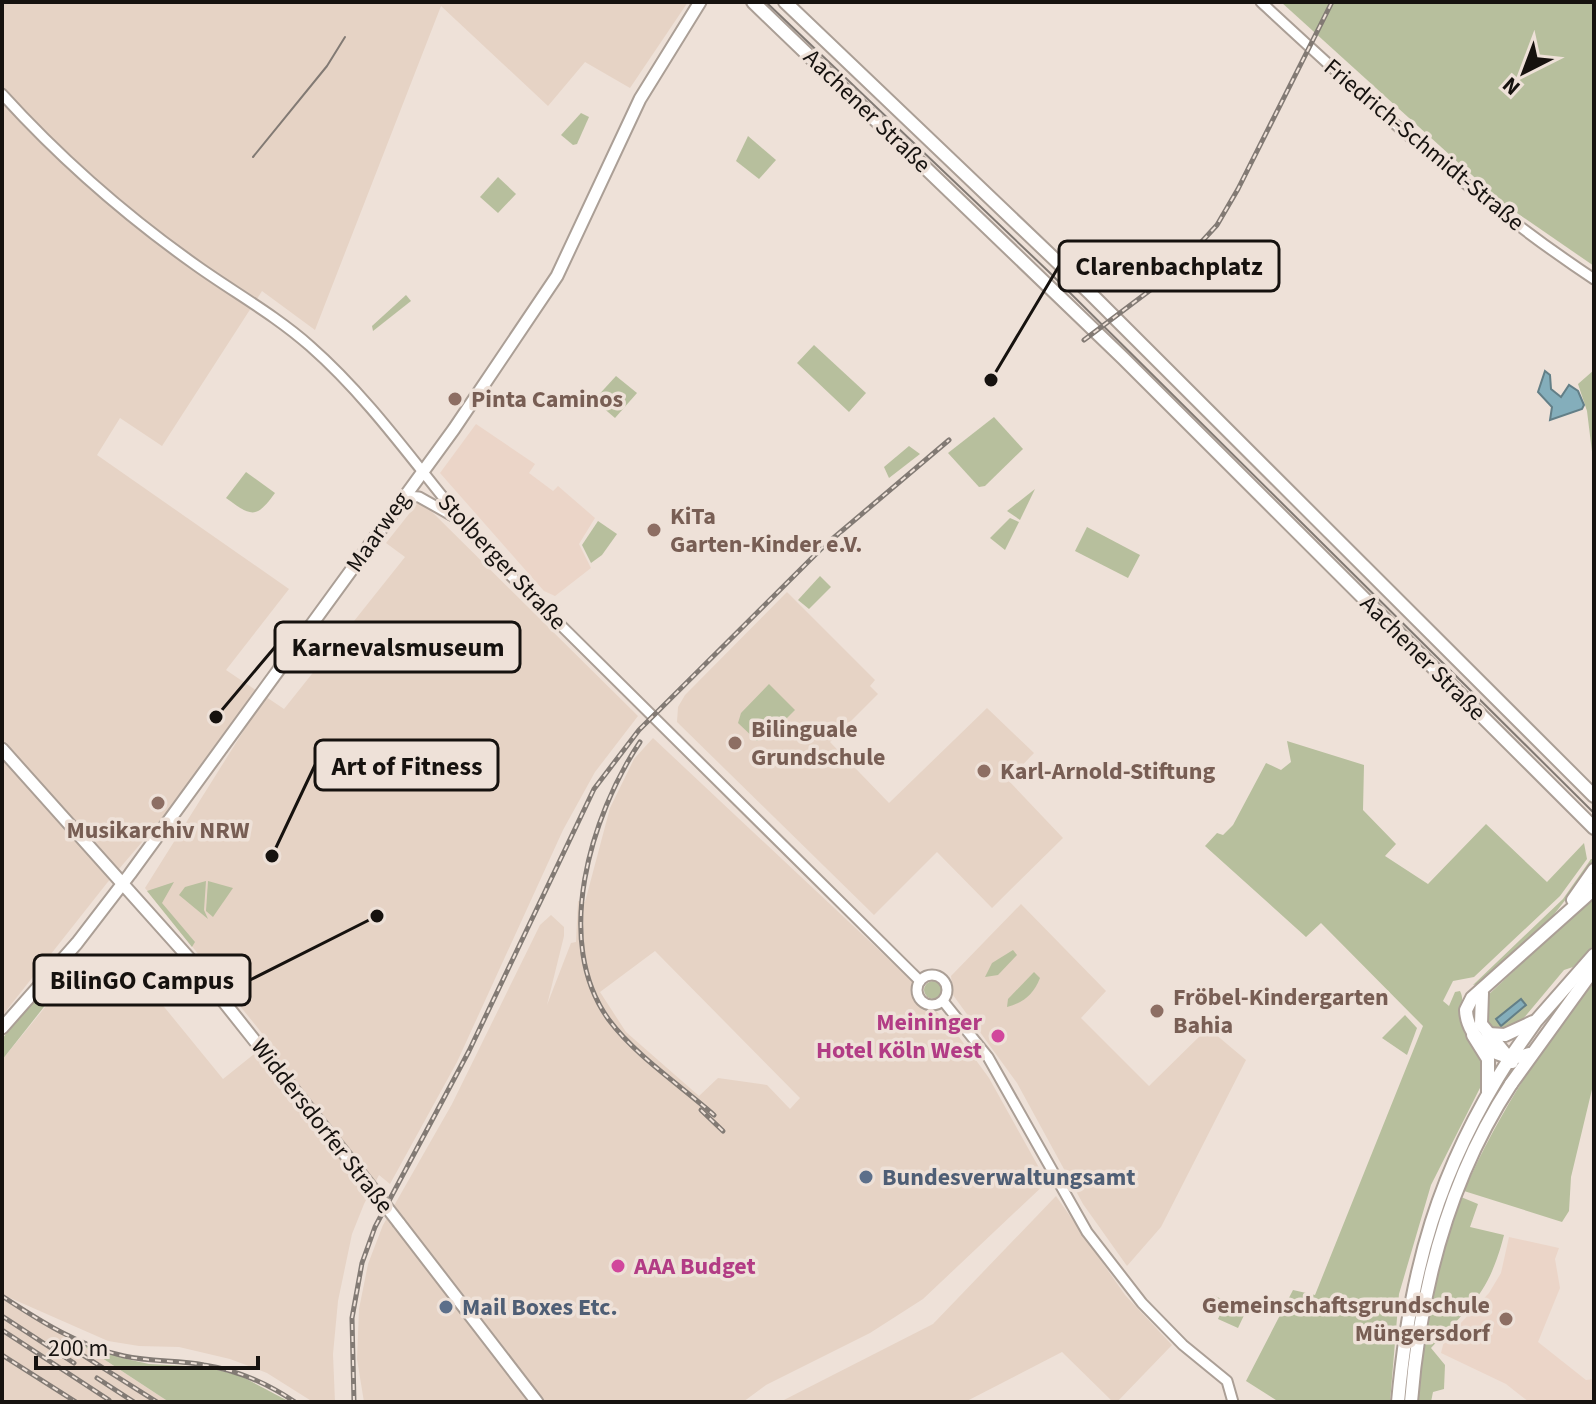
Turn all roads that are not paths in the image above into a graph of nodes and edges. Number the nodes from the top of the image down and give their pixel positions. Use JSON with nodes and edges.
{"nodes":[{"id":1,"x":700,"y":2,"type":"edge"},
{"id":2,"x":753,"y":2,"type":"edge"},
{"id":3,"x":785,"y":2,"type":"edge"},
{"id":4,"x":1261,"y":2,"type":"edge"},
{"id":5,"x":2,"y":94,"type":"edge"},
{"id":6,"x":1012,"y":218,"type":"junction"},
{"id":7,"x":981,"y":222,"type":"junction"},
{"id":8,"x":1032,"y":236,"type":"junction"},
{"id":9,"x":1011,"y":250,"type":"junction"},
{"id":10,"x":1594,"y":279,"type":"edge"},
{"id":11,"x":421,"y":472,"type":"junction"},
{"id":12,"x":1277,"y":480,"type":"junction"},
{"id":13,"x":1252,"y":488,"type":"junction"},
{"id":14,"x":403,"y":496,"type":"junction"},
{"id":15,"x":460,"y":520,"type":"junction"},
{"id":16,"x":2,"y":749,"type":"edge"},
{"id":17,"x":1594,"y":796,"type":"edge"},
{"id":18,"x":1580,"y":813,"type":"junction"},
{"id":19,"x":1594,"y":828,"type":"edge"},
{"id":20,"x":1594,"y":840,"type":"edge"},
{"id":21,"x":1594,"y":870,"type":"edge"},
{"id":22,"x":123,"y":882,"type":"junction"},
{"id":23,"x":1594,"y":889,"type":"edge"},
{"id":24,"x":1567,"y":910,"type":"junction"},
{"id":25,"x":1594,"y":955,"type":"edge"},
{"id":26,"x":1594,"y":969,"type":"edge"},
{"id":27,"x":920,"y":981,"type":"junction"},
{"id":28,"x":1482,"y":993,"type":"junction"},
{"id":29,"x":943,"y":1001,"type":"junction"},
{"id":30,"x":1536,"y":1021,"type":"junction"},
{"id":31,"x":2,"y":1028,"type":"edge"},
{"id":32,"x":1488,"y":1034,"type":"junction"},
{"id":33,"x":1473,"y":1035,"type":"junction"},
{"id":34,"x":1529,"y":1054,"type":"junction"},
{"id":35,"x":1510,"y":1058,"type":"junction"},
{"id":36,"x":1511,"y":1084,"type":"junction"},
{"id":37,"x":1487,"y":1093,"type":"junction"},
{"id":38,"x":537,"y":1402,"type":"edge"},
{"id":39,"x":1233,"y":1402,"type":"edge"},
{"id":40,"x":1398,"y":1402,"type":"edge"},
{"id":41,"x":1411,"y":1402,"type":"edge"}],
"edges":[{"from":1,"to":11,"type":"main road","name":"Maarweg"},
{"from":2,"to":7,"type":"main road","name":"Aachener Straße"},
{"from":3,"to":6,"type":"main road","name":"Aachener Straße"},
{"from":4,"to":10,"type":"street","name":"Friedrich-Schmidt-Straße"},
{"from":5,"to":11,"type":"street","name":"Stolberger Straße"},
{"from":6,"to":7,"type":"main road"},
{"from":6,"to":8,"type":"main road","name":"Aachener Straße"},
{"from":7,"to":9,"type":"main road","name":"Aachener Straße"},
{"from":8,"to":9,"type":"main road"},
{"from":8,"to":12,"type":"main road","name":"Aachener Straße"},
{"from":9,"to":13,"type":"main road","name":"Aachener Straße"},
{"from":11,"to":14,"type":"main road","name":"Maarweg"},
{"from":11,"to":15,"type":"street","name":"Stolberger Straße"},
{"from":12,"to":13,"type":"main road"},
{"from":12,"to":17,"type":"main road","name":"Aachener Straße"},
{"from":13,"to":18,"type":"main road","name":"Aachener Straße"},
{"from":14,"to":15,"type":"street"},
{"from":14,"to":22,"type":"main road","name":"Maarweg"},
{"from":15,"to":27,"type":"street","name":"Stolberger Straße"},
{"from":16,"to":22,"type":"main road","name":"Widdersdorfer Straße"},
{"from":18,"to":19,"type":"main road","name":"Aachener Straße"},
{"from":18,"to":20,"type":"main road"},
{"from":21,"to":24,"type":"main road"},
{"from":22,"to":31,"type":"main road","name":"Maarweg"},
{"from":22,"to":38,"type":"main road","name":"Widdersdorfer Straße","bridge":true},
{"from":23,"to":24,"type":"main road"},
{"from":24,"to":28,"type":"main road"},
{"from":25,"to":30,"type":"main road"},
{"from":26,"to":34,"type":"main road"},
{"from":27,"to":29,"type":"street"},
{"from":27,"to":29,"type":"street"},
{"from":28,"to":32,"type":"main road"},
{"from":28,"to":33,"type":"main road"},
{"from":29,"to":39,"type":"street"},
{"from":30,"to":32,"type":"main road"},
{"from":30,"to":35,"type":"main road"},
{"from":32,"to":35,"type":"main road"},
{"from":33,"to":35,"type":"main road"},
{"from":33,"to":37,"type":"main road"},
{"from":34,"to":35,"type":"main road"},
{"from":34,"to":36,"type":"main road"},
{"from":35,"to":36,"type":"main road"},
{"from":35,"to":37,"type":"main road"},
{"from":36,"to":41,"type":"main road"},
{"from":37,"to":40,"type":"main road"}]}
